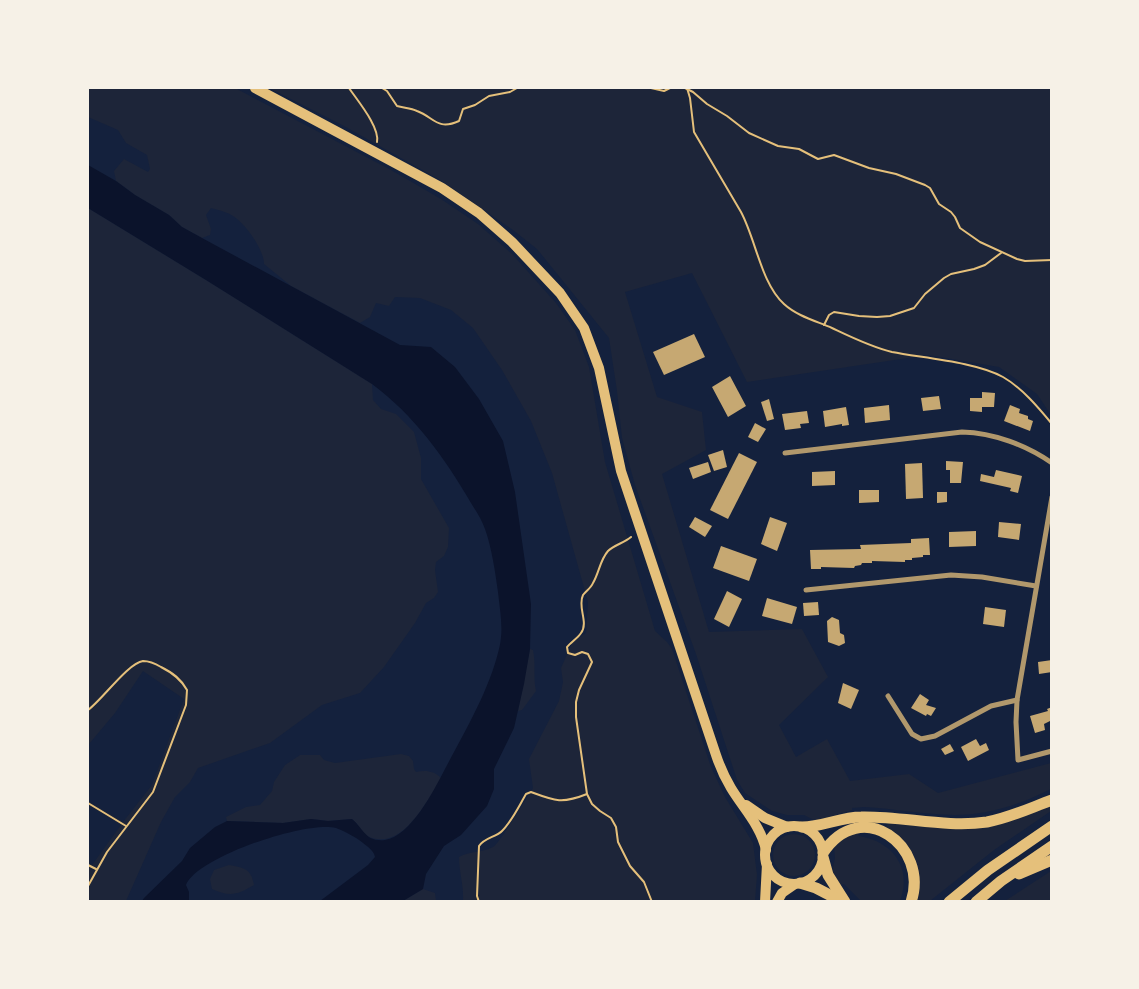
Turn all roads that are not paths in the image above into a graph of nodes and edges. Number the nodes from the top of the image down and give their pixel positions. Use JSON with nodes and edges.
{"nodes":[{"id":1,"x":255,"y":88,"type":"edge"},
{"id":2,"x":785,"y":453,"type":"dead end"},
{"id":3,"x":1052,"y":463,"type":"edge"},
{"id":4,"x":1052,"y":498,"type":"edge"},
{"id":5,"x":1036,"y":586,"type":"junction"},
{"id":6,"x":806,"y":590,"type":"dead end"},
{"id":7,"x":888,"y":696,"type":"dead end"},
{"id":8,"x":1017,"y":700,"type":"junction"},
{"id":9,"x":1052,"y":752,"type":"edge"},
{"id":10,"x":1052,"y":800,"type":"edge"},
{"id":11,"x":742,"y":802,"type":"junction"},
{"id":12,"x":1052,"y":826,"type":"edge"},
{"id":13,"x":787,"y":827,"type":"junction"},
{"id":14,"x":802,"y":827,"type":"junction"},
{"id":15,"x":1052,"y":846,"type":"edge"},
{"id":16,"x":766,"y":850,"type":"junction"},
{"id":17,"x":823,"y":855,"type":"junction"},
{"id":18,"x":1052,"y":860,"type":"edge"},
{"id":19,"x":767,"y":864,"type":"junction"},
{"id":20,"x":1001,"y":881,"type":"junction"},
{"id":21,"x":798,"y":883,"type":"junction"},
{"id":22,"x":765,"y":902,"type":"edge"},
{"id":23,"x":778,"y":902,"type":"edge"},
{"id":24,"x":844,"y":902,"type":"edge"},
{"id":25,"x":911,"y":902,"type":"edge"},
{"id":26,"x":949,"y":902,"type":"edge"},
{"id":27,"x":976,"y":902,"type":"edge"}],
"edges":[{"from":1,"to":11,"type":"main road"},
{"from":2,"to":3,"type":"street"},
{"from":4,"to":5,"type":"street"},
{"from":5,"to":6,"type":"street"},
{"from":5,"to":8,"type":"street"},
{"from":7,"to":8,"type":"street"},
{"from":8,"to":9,"type":"street"},
{"from":10,"to":14,"type":"highway"},
{"from":11,"to":13,"type":"main road"},
{"from":11,"to":16,"type":"main road"},
{"from":12,"to":26,"type":"highway"},
{"from":13,"to":14,"type":"main road"},
{"from":13,"to":16,"type":"main road"},
{"from":14,"to":17,"type":"main road"},
{"from":15,"to":20,"type":"highway"},
{"from":16,"to":19,"type":"main road"},
{"from":17,"to":21,"type":"main road"},
{"from":17,"to":24,"type":"highway"},
{"from":17,"to":25,"type":"highway"},
{"from":18,"to":20,"type":"highway"},
{"from":19,"to":21,"type":"main road"},
{"from":19,"to":22,"type":"main road"},
{"from":20,"to":27,"type":"highway"},
{"from":21,"to":23,"type":"main road"},
{"from":21,"to":24,"type":"highway"}]}
